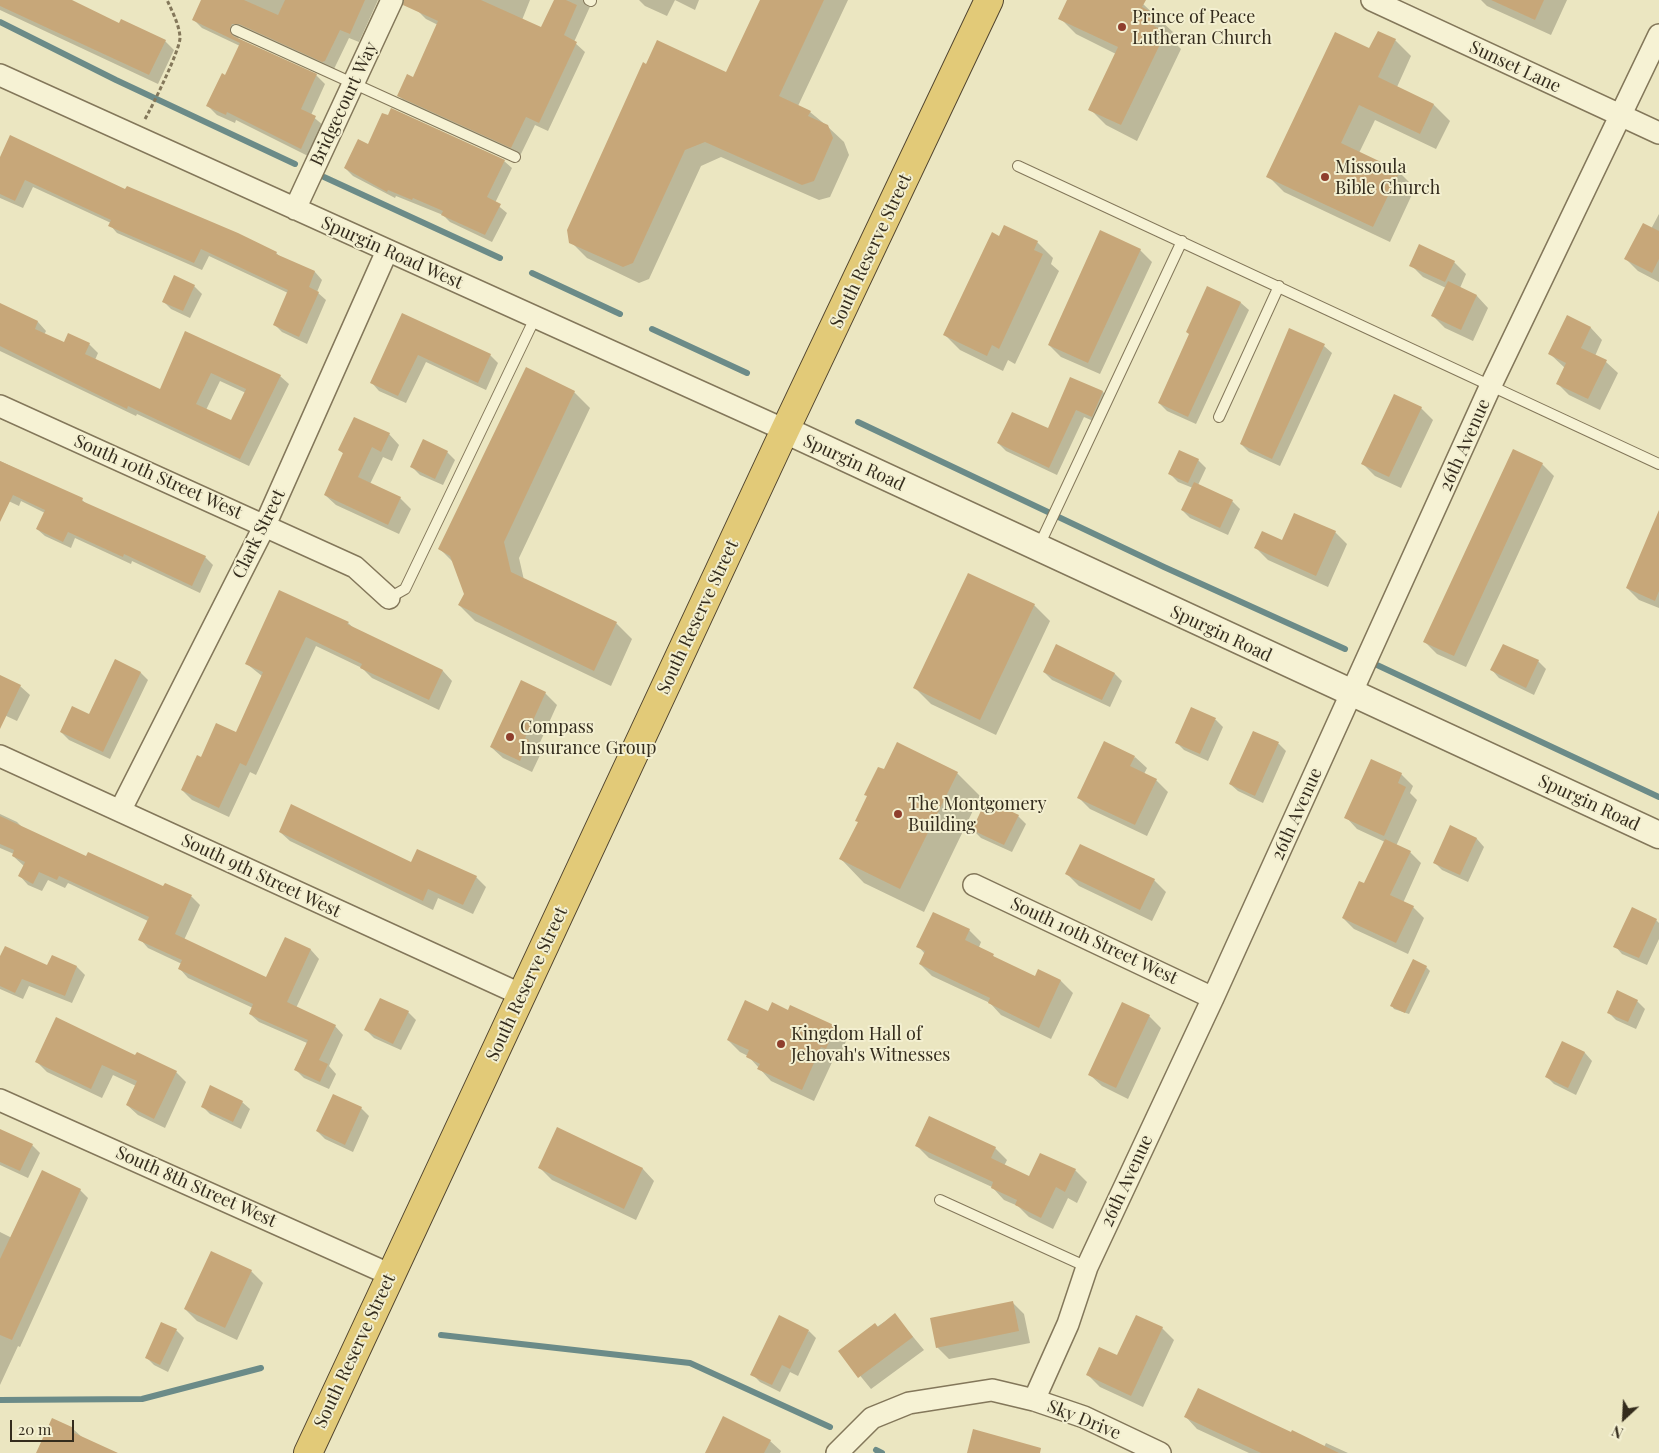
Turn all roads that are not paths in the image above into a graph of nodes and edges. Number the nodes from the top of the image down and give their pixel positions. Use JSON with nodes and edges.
{"nodes":[{"id":1,"x":392,"y":0,"type":"edge"},
{"id":2,"x":989,"y":0,"type":"edge"},
{"id":3,"x":1372,"y":0,"type":"edge"},
{"id":4,"x":236,"y":30,"type":"dead end"},
{"id":5,"x":1659,"y":35,"type":"edge"},
{"id":6,"x":0,"y":75,"type":"edge"},
{"id":7,"x":353,"y":84,"type":"junction"},
{"id":8,"x":1621,"y":116,"type":"junction"},
{"id":9,"x":1659,"y":133,"type":"edge"},
{"id":10,"x":515,"y":157,"type":"dead end"},
{"id":11,"x":1018,"y":166,"type":"dead end"},
{"id":12,"x":295,"y":209,"type":"junction"},
{"id":13,"x":1182,"y":241,"type":"junction"},
{"id":14,"x":387,"y":251,"type":"junction"},
{"id":15,"x":1279,"y":286,"type":"junction"},
{"id":16,"x":535,"y":318,"type":"junction"},
{"id":17,"x":1491,"y":385,"type":"junction"},
{"id":18,"x":0,"y":406,"type":"edge"},
{"id":19,"x":1219,"y":417,"type":"dead end"},
{"id":20,"x":785,"y":430,"type":"junction"},
{"id":21,"x":1659,"y":464,"type":"edge"},
{"id":22,"x":264,"y":525,"type":"junction"},
{"id":23,"x":1038,"y":549,"type":"junction"},
{"id":24,"x":389,"y":598,"type":"joint"},
{"id":25,"x":1351,"y":694,"type":"junction"},
{"id":26,"x":0,"y":756,"type":"edge"},
{"id":27,"x":120,"y":811,"type":"junction"},
{"id":28,"x":1659,"y":835,"type":"edge"},
{"id":29,"x":974,"y":885,"type":"dead end"},
{"id":30,"x":522,"y":995,"type":"junction"},
{"id":31,"x":1213,"y":998,"type":"junction"},
{"id":32,"x":0,"y":1100,"type":"edge"},
{"id":33,"x":940,"y":1200,"type":"dead end"},
{"id":34,"x":1087,"y":1267,"type":"junction"},
{"id":35,"x":391,"y":1275,"type":"junction"},
{"id":36,"x":1034,"y":1400,"type":"junction"},
{"id":37,"x":308,"y":1453,"type":"edge"},
{"id":38,"x":837,"y":1453,"type":"edge"},
{"id":39,"x":1160,"y":1453,"type":"edge"}],
"edges":[{"from":1,"to":7,"type":"street","name":"Bridgecourt Way"},
{"from":2,"to":20,"type":"highway","name":"South Reserve Street"},
{"from":3,"to":8,"type":"street","name":"Sunset Lane"},
{"from":4,"to":7,"type":"lane"},
{"from":5,"to":8,"type":"street","name":"26th Avenue"},
{"from":6,"to":12,"type":"street","name":"Spurgin Road West"},
{"from":7,"to":10,"type":"lane"},
{"from":7,"to":12,"type":"street","name":"Bridgecourt Way"},
{"from":8,"to":9,"type":"street","name":"Sunset Lane"},
{"from":8,"to":17,"type":"street","name":"26th Avenue"},
{"from":11,"to":13,"type":"lane"},
{"from":12,"to":14,"type":"street","name":"Spurgin Road West"},
{"from":13,"to":15,"type":"lane"},
{"from":13,"to":23,"type":"lane"},
{"from":14,"to":16,"type":"street","name":"Spurgin Road West"},
{"from":14,"to":22,"type":"street","name":"Clark Street"},
{"from":15,"to":17,"type":"lane"},
{"from":15,"to":19,"type":"lane"},
{"from":16,"to":20,"type":"street","name":"Spurgin Road West"},
{"from":16,"to":24,"type":"lane"},
{"from":17,"to":21,"type":"lane"},
{"from":17,"to":25,"type":"street","name":"26th Avenue"},
{"from":18,"to":22,"type":"street","name":"South 10th Street West"},
{"from":20,"to":23,"type":"street","name":"Spurgin Road"},
{"from":20,"to":30,"type":"highway","name":"South Reserve Street"},
{"from":22,"to":24,"type":"street","name":"South 10th Street West"},
{"from":22,"to":27,"type":"street","name":"Clark Street"},
{"from":23,"to":25,"type":"street","name":"Spurgin Road"},
{"from":25,"to":28,"type":"street","name":"Spurgin Road"},
{"from":25,"to":31,"type":"street","name":"26th Avenue"},
{"from":26,"to":27,"type":"street","name":"South 9th Street West"},
{"from":27,"to":30,"type":"street","name":"South 9th Street West"},
{"from":29,"to":31,"type":"street","name":"South 10th Street West"},
{"from":30,"to":35,"type":"highway","name":"South Reserve Street"},
{"from":31,"to":34,"type":"street","name":"26th Avenue"},
{"from":32,"to":35,"type":"street","name":"South 8th Street West"},
{"from":33,"to":34,"type":"lane"},
{"from":34,"to":36,"type":"street","name":"26th Avenue"},
{"from":35,"to":37,"type":"highway","name":"South Reserve Street"},
{"from":36,"to":38,"type":"street"},
{"from":36,"to":39,"type":"street","name":"Sky Drive"}]}
